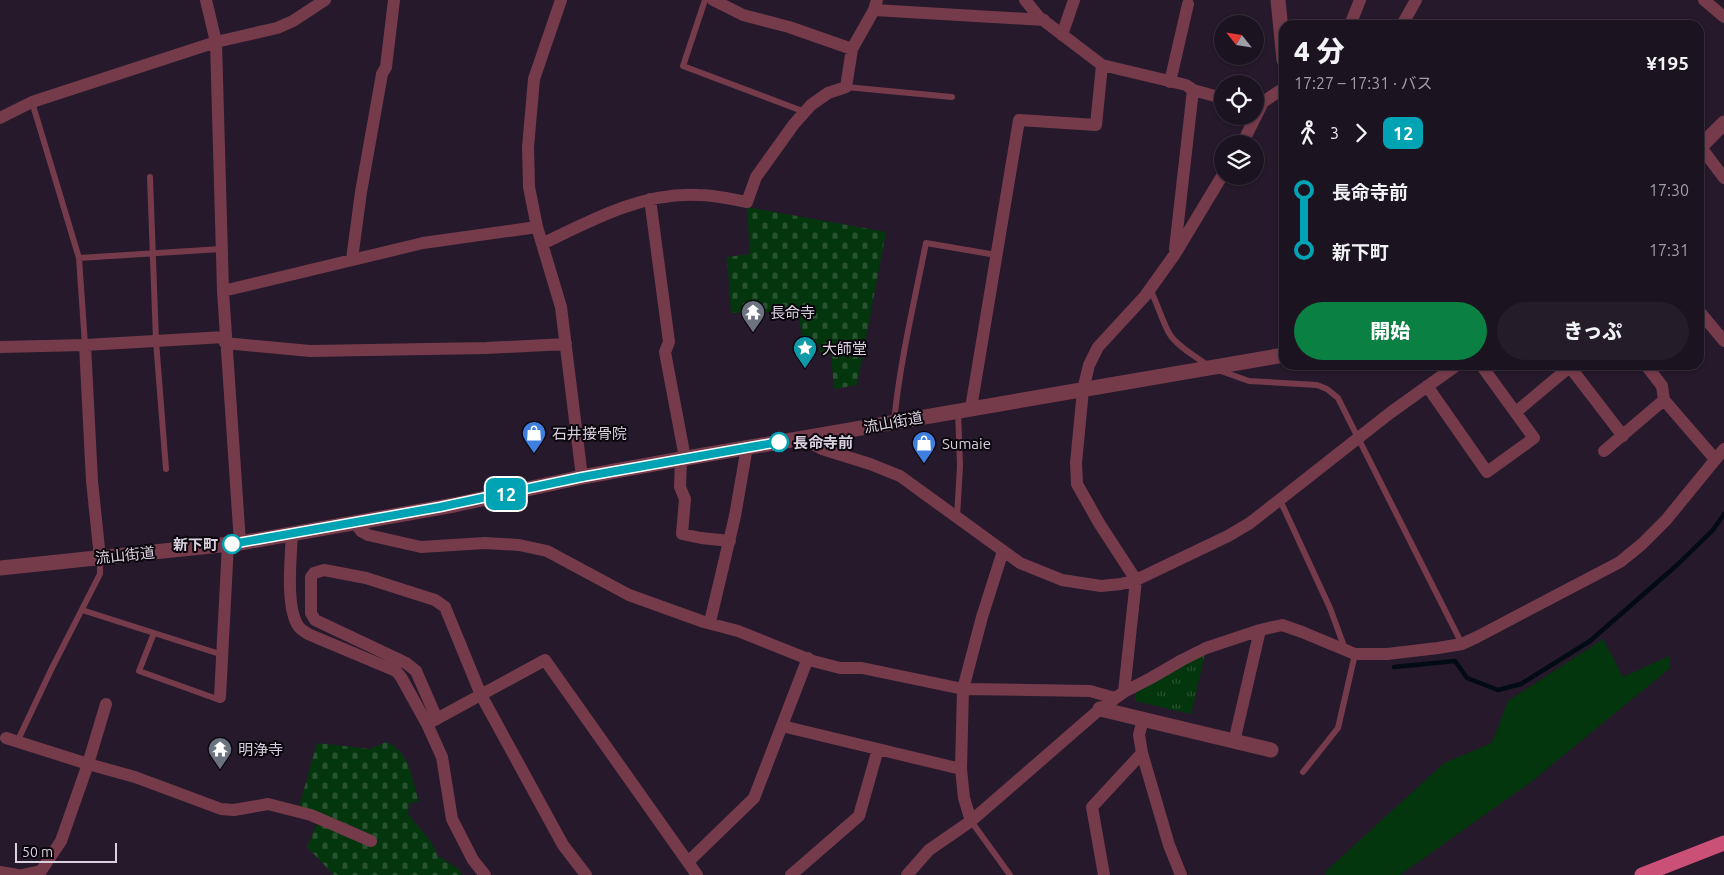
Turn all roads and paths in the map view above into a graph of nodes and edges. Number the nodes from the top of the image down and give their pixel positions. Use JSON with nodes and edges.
{"nodes":[{"id":1,"x":206,"y":0,"type":"edge"},
{"id":2,"x":325,"y":0,"type":"edge"},
{"id":3,"x":394,"y":0,"type":"edge"},
{"id":4,"x":561,"y":0,"type":"edge"},
{"id":5,"x":705,"y":0,"type":"edge"},
{"id":6,"x":713,"y":0,"type":"edge"},
{"id":7,"x":1025,"y":0,"type":"edge"},
{"id":8,"x":1074,"y":0,"type":"edge"},
{"id":9,"x":1278,"y":0,"type":"edge"},
{"id":10,"x":1360,"y":0,"type":"edge"},
{"id":11,"x":1416,"y":0,"type":"edge"},
{"id":12,"x":1704,"y":0,"type":"edge"},
{"id":13,"x":1188,"y":4,"type":"dead end"},
{"id":14,"x":876,"y":5,"type":"edge"},
{"id":15,"x":1724,"y":17,"type":"edge"},
{"id":16,"x":1044,"y":20,"type":"junction"},
{"id":17,"x":1280,"y":20,"type":"edge"},
{"id":18,"x":1352,"y":20,"type":"edge"},
{"id":19,"x":1405,"y":20,"type":"edge"},
{"id":20,"x":1062,"y":35,"type":"junction"},
{"id":21,"x":216,"y":42,"type":"junction"},
{"id":22,"x":852,"y":49,"type":"junction"},
{"id":23,"x":1102,"y":65,"type":"junction"},
{"id":24,"x":1170,"y":82,"type":"junction"},
{"id":25,"x":846,"y":87,"type":"junction"},
{"id":26,"x":1193,"y":90,"type":"junction"},
{"id":27,"x":1279,"y":91,"type":"edge"},
{"id":28,"x":1214,"y":96,"type":"edge"},
{"id":29,"x":952,"y":97,"type":"dead end"},
{"id":30,"x":1264,"y":101,"type":"edge"},
{"id":31,"x":32,"y":102,"type":"junction"},
{"id":32,"x":804,"y":112,"type":"junction"},
{"id":33,"x":0,"y":118,"type":"edge"},
{"id":34,"x":1724,"y":123,"type":"edge"},
{"id":35,"x":1704,"y":142,"type":"edge"},
{"id":36,"x":1704,"y":153,"type":"edge"},
{"id":37,"x":150,"y":177,"type":"dead end"},
{"id":38,"x":1724,"y":178,"type":"edge"},
{"id":39,"x":1217,"y":185,"type":"edge"},
{"id":40,"x":650,"y":199,"type":"junction"},
{"id":41,"x":537,"y":227,"type":"junction"},
{"id":42,"x":542,"y":244,"type":"junction"},
{"id":43,"x":221,"y":249,"type":"junction"},
{"id":44,"x":151,"y":254,"type":"junction"},
{"id":45,"x":1175,"y":254,"type":"junction"},
{"id":46,"x":996,"y":255,"type":"junction"},
{"id":47,"x":79,"y":258,"type":"junction"},
{"id":48,"x":352,"y":259,"type":"junction"},
{"id":49,"x":1150,"y":289,"type":"junction"},
{"id":50,"x":223,"y":291,"type":"junction"},
{"id":51,"x":1704,"y":317,"type":"edge"},
{"id":52,"x":225,"y":340,"type":"junction"},
{"id":53,"x":156,"y":341,"type":"junction"},
{"id":54,"x":1724,"y":341,"type":"edge"},
{"id":55,"x":566,"y":344,"type":"junction"},
{"id":56,"x":85,"y":345,"type":"junction"},
{"id":57,"x":0,"y":347,"type":"edge"},
{"id":58,"x":1279,"y":356,"type":"edge"},
{"id":59,"x":1211,"y":367,"type":"junction"},
{"id":60,"x":1450,"y":370,"type":"edge"},
{"id":61,"x":1485,"y":370,"type":"edge"},
{"id":62,"x":1566,"y":370,"type":"edge"},
{"id":63,"x":1574,"y":370,"type":"edge"},
{"id":64,"x":1650,"y":370,"type":"edge"},
{"id":65,"x":1427,"y":386,"type":"junction"},
{"id":66,"x":1084,"y":390,"type":"junction"},
{"id":67,"x":1664,"y":400,"type":"junction"},
{"id":68,"x":964,"y":409,"type":"junction"},
{"id":69,"x":1516,"y":412,"type":"junction"},
{"id":70,"x":894,"y":422,"type":"junction"},
{"id":71,"x":1623,"y":436,"type":"junction"},
{"id":72,"x":1359,"y":437,"type":"junction"},
{"id":73,"x":800,"y":438,"type":"junction"},
{"id":74,"x":747,"y":447,"type":"junction"},
{"id":75,"x":1724,"y":449,"type":"edge"},
{"id":76,"x":1604,"y":452,"type":"dead end"},
{"id":77,"x":683,"y":458,"type":"junction"},
{"id":78,"x":1715,"y":459,"type":"junction"},
{"id":79,"x":166,"y":469,"type":"dead end"},
{"id":80,"x":582,"y":477,"type":"junction"},
{"id":81,"x":1280,"y":500,"type":"junction"},
{"id":82,"x":957,"y":517,"type":"junction"},
{"id":83,"x":355,"y":523,"type":"junction"},
{"id":84,"x":292,"y":534,"type":"junction"},
{"id":85,"x":730,"y":541,"type":"junction"},
{"id":86,"x":234,"y":544,"type":"junction"},
{"id":87,"x":1003,"y":551,"type":"junction"},
{"id":88,"x":100,"y":558,"type":"junction"},
{"id":89,"x":0,"y":568,"type":"edge"},
{"id":90,"x":1136,"y":580,"type":"junction"},
{"id":91,"x":82,"y":610,"type":"junction"},
{"id":92,"x":710,"y":622,"type":"junction"},
{"id":93,"x":1260,"y":630,"type":"junction"},
{"id":94,"x":154,"y":634,"type":"junction"},
{"id":95,"x":1462,"y":644,"type":"junction"},
{"id":96,"x":1350,"y":652,"type":"junction"},
{"id":97,"x":223,"y":656,"type":"junction"},
{"id":98,"x":808,"y":658,"type":"junction"},
{"id":99,"x":963,"y":689,"type":"junction"},
{"id":100,"x":480,"y":695,"type":"junction"},
{"id":101,"x":1120,"y":695,"type":"junction"},
{"id":102,"x":220,"y":698,"type":"joint"},
{"id":103,"x":106,"y":704,"type":"dead end"},
{"id":104,"x":1100,"y":709,"type":"junction"},
{"id":105,"x":1143,"y":719,"type":"junction"},
{"id":106,"x":432,"y":721,"type":"junction"},
{"id":107,"x":782,"y":726,"type":"junction"},
{"id":108,"x":12,"y":741,"type":"joint"},
{"id":109,"x":1234,"y":742,"type":"junction"},
{"id":110,"x":878,"y":749,"type":"junction"},
{"id":111,"x":1271,"y":750,"type":"dead end"},
{"id":112,"x":1142,"y":753,"type":"junction"},
{"id":113,"x":88,"y":764,"type":"junction"},
{"id":114,"x":961,"y":769,"type":"junction"},
{"id":115,"x":1303,"y":772,"type":"dead end"},
{"id":116,"x":972,"y":821,"type":"junction"},
{"id":117,"x":371,"y":841,"type":"dead end"},
{"id":118,"x":1724,"y":843,"type":"edge"},
{"id":119,"x":688,"y":862,"type":"junction"},
{"id":120,"x":0,"y":872,"type":"edge"},
{"id":121,"x":18,"y":875,"type":"edge"},
{"id":122,"x":22,"y":875,"type":"edge"},
{"id":123,"x":485,"y":875,"type":"edge"},
{"id":124,"x":586,"y":875,"type":"edge"},
{"id":125,"x":697,"y":875,"type":"edge"},
{"id":126,"x":791,"y":875,"type":"edge"},
{"id":127,"x":907,"y":875,"type":"edge"},
{"id":128,"x":1010,"y":875,"type":"edge"},
{"id":129,"x":1104,"y":875,"type":"edge"},
{"id":130,"x":1180,"y":875,"type":"edge"},
{"id":131,"x":1642,"y":875,"type":"edge"}],
"edges":[{"from":1,"to":21,"type":"street"},
{"from":2,"to":21,"type":"street"},
{"from":3,"to":48,"type":"street"},
{"from":4,"to":41,"type":"street"},
{"from":5,"to":32,"type":"lane"},
{"from":6,"to":22,"type":"street"},
{"from":7,"to":16,"type":"street"},
{"from":8,"to":20,"type":"street"},
{"from":9,"to":17,"type":"street"},
{"from":10,"to":18,"type":"street"},
{"from":11,"to":19,"type":"street"},
{"from":12,"to":15,"type":"street"},
{"from":13,"to":24,"type":"street"},
{"from":14,"to":16,"type":"street"},
{"from":14,"to":22,"type":"street"},
{"from":16,"to":20,"type":"street"},
{"from":20,"to":23,"type":"street"},
{"from":21,"to":31,"type":"street"},
{"from":21,"to":43,"type":"street"},
{"from":22,"to":25,"type":"street"},
{"from":23,"to":24,"type":"street"},
{"from":23,"to":46,"type":"street"},
{"from":24,"to":26,"type":"street"},
{"from":25,"to":29,"type":"lane"},
{"from":25,"to":32,"type":"street"},
{"from":26,"to":28,"type":"street"},
{"from":26,"to":45,"type":"street"},
{"from":27,"to":30,"type":"street"},
{"from":31,"to":33,"type":"street"},
{"from":31,"to":47,"type":"lane"},
{"from":32,"to":40,"type":"street"},
{"from":34,"to":35,"type":"street"},
{"from":36,"to":38,"type":"street"},
{"from":37,"to":44,"type":"lane"},
{"from":39,"to":45,"type":"street"},
{"from":40,"to":42,"type":"street"},
{"from":40,"to":77,"type":"street"},
{"from":41,"to":42,"type":"street"},
{"from":41,"to":48,"type":"street"},
{"from":42,"to":55,"type":"street"},
{"from":43,"to":44,"type":"lane"},
{"from":43,"to":50,"type":"street"},
{"from":44,"to":47,"type":"lane"},
{"from":44,"to":53,"type":"lane"},
{"from":45,"to":49,"type":"street"},
{"from":46,"to":68,"type":"street"},
{"from":46,"to":70,"type":"lane"},
{"from":47,"to":56,"type":"lane"},
{"from":48,"to":50,"type":"street"},
{"from":49,"to":59,"type":"lane"},
{"from":49,"to":66,"type":"street"},
{"from":50,"to":52,"type":"street"},
{"from":51,"to":54,"type":"street"},
{"from":52,"to":53,"type":"street"},
{"from":52,"to":55,"type":"street"},
{"from":52,"to":86,"type":"street"},
{"from":53,"to":56,"type":"street"},
{"from":53,"to":79,"type":"lane"},
{"from":55,"to":80,"type":"street"},
{"from":56,"to":57,"type":"street"},
{"from":56,"to":88,"type":"street"},
{"from":58,"to":59,"type":"street","name":"流山街道"},
{"from":59,"to":66,"type":"street","name":"流山街道"},
{"from":59,"to":72,"type":"lane"},
{"from":60,"to":65,"type":"street"},
{"from":61,"to":69,"type":"street"},
{"from":62,"to":69,"type":"street"},
{"from":63,"to":71,"type":"street"},
{"from":64,"to":67,"type":"street"},
{"from":65,"to":69,"type":"street"},
{"from":65,"to":72,"type":"street"},
{"from":66,"to":68,"type":"street","name":"流山街道"},
{"from":66,"to":90,"type":"street"},
{"from":67,"to":71,"type":"street"},
{"from":67,"to":78,"type":"street"},
{"from":68,"to":70,"type":"street","name":"流山街道"},
{"from":68,"to":82,"type":"lane"},
{"from":70,"to":73,"type":"street","name":"流山街道"},
{"from":71,"to":76,"type":"street"},
{"from":72,"to":81,"type":"street"},
{"from":72,"to":95,"type":"lane"},
{"from":73,"to":74,"type":"street","name":"流山街道"},
{"from":73,"to":82,"type":"street"},
{"from":74,"to":77,"type":"street","name":"流山街道"},
{"from":74,"to":85,"type":"street"},
{"from":75,"to":78,"type":"street"},
{"from":77,"to":80,"type":"street","name":"流山街道"},
{"from":77,"to":85,"type":"street"},
{"from":78,"to":95,"type":"street"},
{"from":80,"to":83,"type":"street","name":"流山街道"},
{"from":81,"to":90,"type":"street"},
{"from":81,"to":96,"type":"lane"},
{"from":82,"to":87,"type":"street"},
{"from":83,"to":84,"type":"street","name":"流山街道"},
{"from":83,"to":92,"type":"street"},
{"from":84,"to":86,"type":"street","name":"流山街道"},
{"from":84,"to":106,"type":"street"},
{"from":85,"to":92,"type":"street"},
{"from":86,"to":88,"type":"street","name":"流山街道"},
{"from":86,"to":97,"type":"street"},
{"from":87,"to":90,"type":"street"},
{"from":87,"to":99,"type":"street"},
{"from":88,"to":89,"type":"street","name":"流山街道"},
{"from":88,"to":91,"type":"lane"},
{"from":90,"to":101,"type":"street"},
{"from":91,"to":94,"type":"lane"},
{"from":91,"to":108,"type":"lane"},
{"from":92,"to":98,"type":"street"},
{"from":93,"to":96,"type":"street"},
{"from":93,"to":101,"type":"street"},
{"from":93,"to":109,"type":"street"},
{"from":94,"to":97,"type":"lane"},
{"from":94,"to":102,"type":"lane"},
{"from":95,"to":96,"type":"street"},
{"from":96,"to":115,"type":"lane"},
{"from":97,"to":102,"type":"street"},
{"from":98,"to":99,"type":"street"},
{"from":98,"to":107,"type":"street"},
{"from":99,"to":101,"type":"street"},
{"from":99,"to":114,"type":"street"},
{"from":100,"to":106,"type":"street"},
{"from":100,"to":106,"type":"street"},
{"from":100,"to":119,"type":"street"},
{"from":100,"to":124,"type":"street"},
{"from":101,"to":104,"type":"street"},
{"from":103,"to":113,"type":"street"},
{"from":104,"to":105,"type":"street"},
{"from":104,"to":116,"type":"street"},
{"from":105,"to":109,"type":"street"},
{"from":105,"to":112,"type":"street"},
{"from":106,"to":123,"type":"street"},
{"from":107,"to":110,"type":"street"},
{"from":107,"to":119,"type":"street"},
{"from":108,"to":113,"type":"street"},
{"from":109,"to":111,"type":"street"},
{"from":110,"to":114,"type":"street"},
{"from":110,"to":126,"type":"street"},
{"from":112,"to":129,"type":"street"},
{"from":112,"to":130,"type":"street"},
{"from":113,"to":117,"type":"street"},
{"from":113,"to":122,"type":"street"},
{"from":114,"to":116,"type":"street"},
{"from":116,"to":127,"type":"street"},
{"from":116,"to":128,"type":"lane"},
{"from":118,"to":131,"type":"main road"},
{"from":119,"to":125,"type":"street"},
{"from":120,"to":121,"type":"street"}]}
